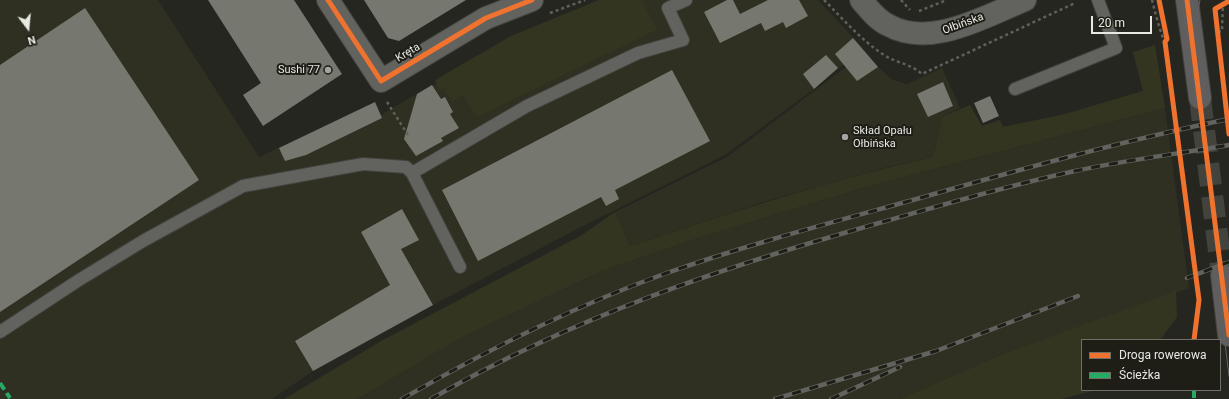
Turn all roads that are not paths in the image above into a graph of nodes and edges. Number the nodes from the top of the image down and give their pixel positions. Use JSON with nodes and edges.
{"nodes":[{"id":1,"x":328,"y":0,"type":"edge"},
{"id":2,"x":686,"y":0,"type":"edge"},
{"id":3,"x":861,"y":0,"type":"edge"},
{"id":4,"x":1025,"y":0,"type":"edge"},
{"id":5,"x":1098,"y":0,"type":"edge"},
{"id":6,"x":1187,"y":0,"type":"edge"},
{"id":7,"x":538,"y":8,"type":"edge"},
{"id":8,"x":1015,"y":89,"type":"dead end"},
{"id":9,"x":1200,"y":98,"type":"tunnel mouth"},
{"id":10,"x":412,"y":173,"type":"junction"},
{"id":11,"x":460,"y":267,"type":"dead end"},
{"id":12,"x":1222,"y":275,"type":"tunnel mouth"},
{"id":13,"x":1229,"y":329,"type":"edge"},
{"id":14,"x":0,"y":332,"type":"edge"}],
"edges":[{"from":1,"to":7,"type":"street","name":"Kręta"},
{"from":2,"to":10,"type":"lane"},
{"from":3,"to":4,"type":"street","name":"Ołbińska"},
{"from":5,"to":8,"type":"lane"},
{"from":6,"to":9,"type":"street"},
{"from":10,"to":11,"type":"lane"},
{"from":10,"to":14,"type":"lane"},
{"from":12,"to":13,"type":"street"}]}
